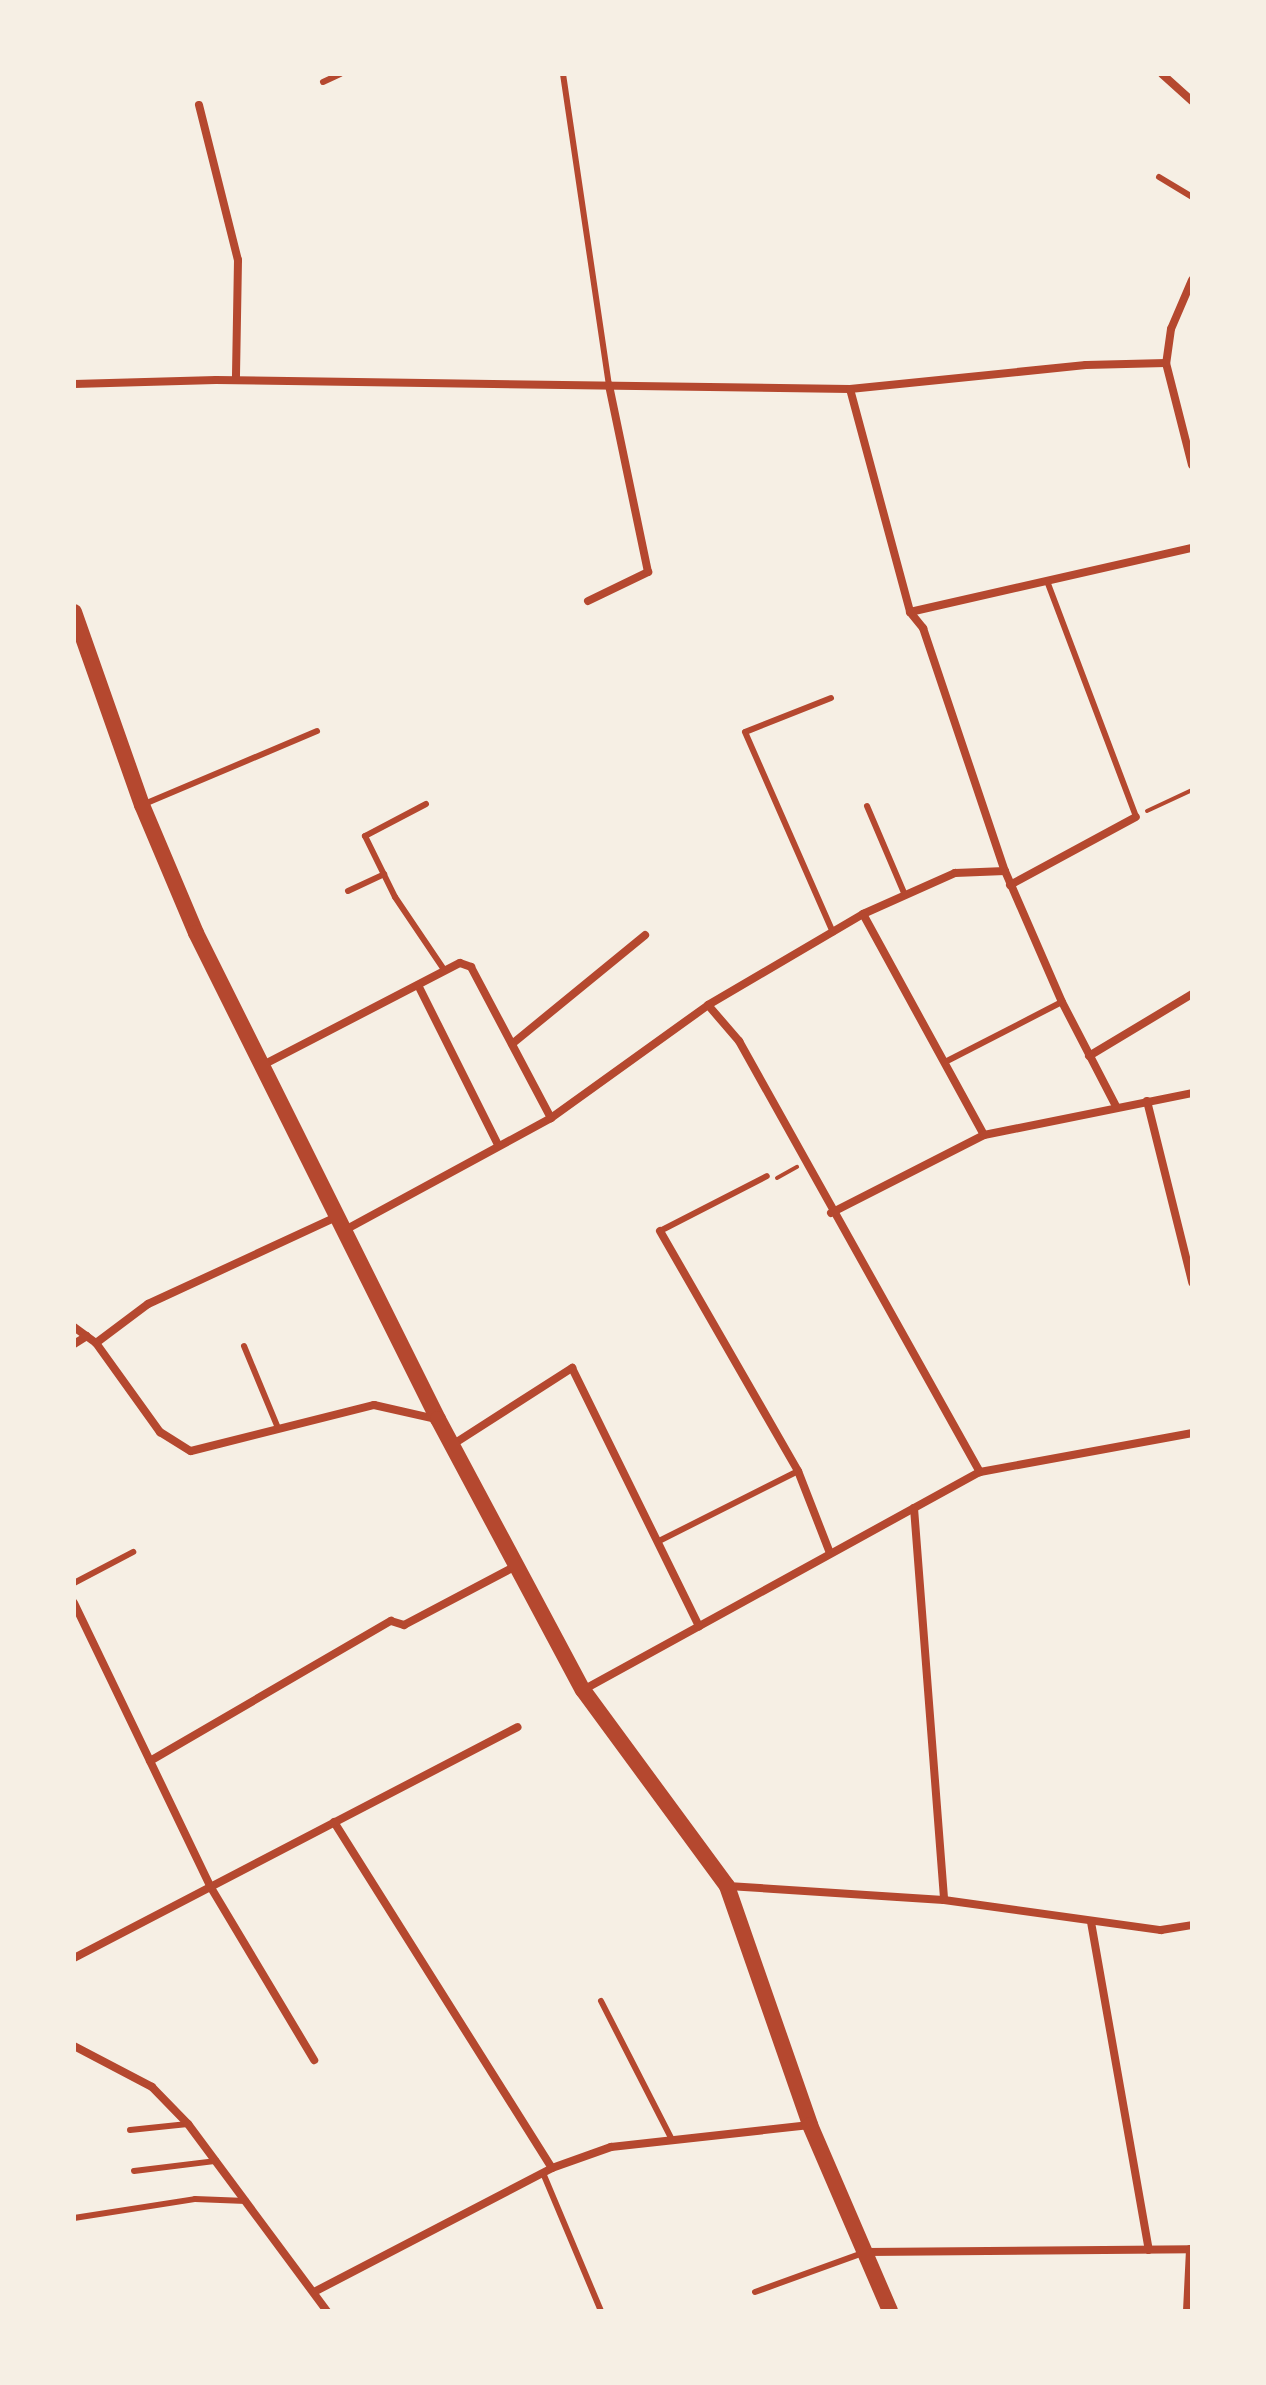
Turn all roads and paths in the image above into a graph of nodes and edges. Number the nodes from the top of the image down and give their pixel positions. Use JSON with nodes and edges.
{"nodes":[{"id":1,"x":340,"y":74,"type":"edge"},
{"id":2,"x":563,"y":74,"type":"edge"},
{"id":3,"x":1162,"y":74,"type":"edge"},
{"id":4,"x":323,"y":82,"type":"dead end"},
{"id":5,"x":1192,"y":101,"type":"edge"},
{"id":6,"x":199,"y":105,"type":"dead end"},
{"id":7,"x":1159,"y":177,"type":"dead end"},
{"id":8,"x":1192,"y":197,"type":"edge"},
{"id":9,"x":1192,"y":280,"type":"edge"},
{"id":10,"x":1166,"y":363,"type":"junction"},
{"id":11,"x":236,"y":380,"type":"junction"},
{"id":12,"x":74,"y":384,"type":"edge"},
{"id":13,"x":609,"y":385,"type":"junction"},
{"id":14,"x":850,"y":389,"type":"junction"},
{"id":15,"x":1192,"y":465,"type":"edge"},
{"id":16,"x":1192,"y":548,"type":"edge"},
{"id":17,"x":1047,"y":581,"type":"junction"},
{"id":18,"x":588,"y":601,"type":"dead end"},
{"id":19,"x":74,"y":612,"type":"edge"},
{"id":20,"x":910,"y":612,"type":"junction"},
{"id":21,"x":831,"y":698,"type":"dead end"},
{"id":22,"x":317,"y":731,"type":"dead end"},
{"id":23,"x":1192,"y":790,"type":"edge"},
{"id":24,"x":426,"y":804,"type":"dead end"},
{"id":25,"x":142,"y":805,"type":"junction"},
{"id":26,"x":867,"y":806,"type":"dead end"},
{"id":27,"x":1136,"y":817,"type":"junction"},
{"id":28,"x":1005,"y":871,"type":"junction"},
{"id":29,"x":384,"y":874,"type":"junction"},
{"id":30,"x":1010,"y":885,"type":"junction"},
{"id":31,"x":348,"y":891,"type":"dead end"},
{"id":32,"x":905,"y":895,"type":"junction"},
{"id":33,"x":863,"y":914,"type":"junction"},
{"id":34,"x":833,"y":932,"type":"junction"},
{"id":35,"x":645,"y":935,"type":"dead end"},
{"id":36,"x":445,"y":971,"type":"junction"},
{"id":37,"x":418,"y":985,"type":"junction"},
{"id":38,"x":1192,"y":994,"type":"edge"},
{"id":39,"x":1062,"y":1002,"type":"junction"},
{"id":40,"x":708,"y":1005,"type":"junction"},
{"id":41,"x":512,"y":1044,"type":"junction"},
{"id":42,"x":1089,"y":1056,"type":"junction"},
{"id":43,"x":947,"y":1061,"type":"junction"},
{"id":44,"x":261,"y":1066,"type":"junction"},
{"id":45,"x":1192,"y":1093,"type":"edge"},
{"id":46,"x":1147,"y":1101,"type":"junction"},
{"id":47,"x":1116,"y":1106,"type":"junction"},
{"id":48,"x":551,"y":1118,"type":"junction"},
{"id":49,"x":984,"y":1135,"type":"junction"},
{"id":50,"x":497,"y":1143,"type":"junction"},
{"id":51,"x":803,"y":1164,"type":"junction"},
{"id":52,"x":767,"y":1176,"type":"joint"},
{"id":53,"x":831,"y":1213,"type":"junction"},
{"id":54,"x":339,"y":1224,"type":"junction"},
{"id":55,"x":660,"y":1231,"type":"joint"},
{"id":56,"x":1192,"y":1282,"type":"edge"},
{"id":57,"x":74,"y":1327,"type":"edge"},
{"id":58,"x":87,"y":1336,"type":"junction"},
{"id":59,"x":96,"y":1343,"type":"junction"},
{"id":60,"x":74,"y":1344,"type":"edge"},
{"id":61,"x":244,"y":1346,"type":"dead end"},
{"id":62,"x":438,"y":1419,"type":"junction"},
{"id":63,"x":278,"y":1428,"type":"junction"},
{"id":64,"x":1192,"y":1433,"type":"edge"},
{"id":65,"x":452,"y":1445,"type":"junction"},
{"id":66,"x":798,"y":1471,"type":"junction"},
{"id":67,"x":980,"y":1472,"type":"junction"},
{"id":68,"x":914,"y":1508,"type":"junction"},
{"id":69,"x":657,"y":1542,"type":"junction"},
{"id":70,"x":133,"y":1552,"type":"dead end"},
{"id":71,"x":830,"y":1553,"type":"junction"},
{"id":72,"x":516,"y":1566,"type":"junction"},
{"id":73,"x":74,"y":1583,"type":"edge"},
{"id":74,"x":74,"y":1603,"type":"edge"},
{"id":75,"x":699,"y":1626,"type":"junction"},
{"id":76,"x":583,"y":1690,"type":"junction"},
{"id":77,"x":517,"y":1727,"type":"dead end"},
{"id":78,"x":150,"y":1761,"type":"junction"},
{"id":79,"x":334,"y":1822,"type":"junction"},
{"id":80,"x":210,"y":1886,"type":"junction"},
{"id":81,"x":727,"y":1886,"type":"junction"},
{"id":82,"x":944,"y":1900,"type":"junction"},
{"id":83,"x":1091,"y":1922,"type":"junction"},
{"id":84,"x":1192,"y":1925,"type":"edge"},
{"id":85,"x":74,"y":1958,"type":"edge"},
{"id":86,"x":601,"y":2001,"type":"dead end"},
{"id":87,"x":74,"y":2046,"type":"edge"},
{"id":88,"x":314,"y":2060,"type":"dead end"},
{"id":89,"x":188,"y":2124,"type":"junction"},
{"id":90,"x":810,"y":2125,"type":"junction"},
{"id":91,"x":130,"y":2130,"type":"dead end"},
{"id":92,"x":672,"y":2140,"type":"junction"},
{"id":93,"x":216,"y":2161,"type":"junction"},
{"id":94,"x":548,"y":2170,"type":"junction"},
{"id":95,"x":134,"y":2171,"type":"dead end"},
{"id":96,"x":246,"y":2201,"type":"junction"},
{"id":97,"x":74,"y":2218,"type":"edge"},
{"id":98,"x":1191,"y":2249,"type":"edge"},
{"id":99,"x":1149,"y":2250,"type":"junction"},
{"id":100,"x":866,"y":2252,"type":"junction"},
{"id":101,"x":314,"y":2292,"type":"junction"},
{"id":102,"x":755,"y":2292,"type":"dead end"},
{"id":103,"x":327,"y":2311,"type":"edge"},
{"id":104,"x":601,"y":2311,"type":"edge"},
{"id":105,"x":890,"y":2311,"type":"edge"},
{"id":106,"x":1187,"y":2311,"type":"edge"}],
"edges":[{"from":1,"to":4,"type":"lane"},
{"from":2,"to":13,"type":"lane"},
{"from":3,"to":5,"type":"street"},
{"from":6,"to":11,"type":"street"},
{"from":7,"to":8,"type":"lane"},
{"from":9,"to":10,"type":"street"},
{"from":10,"to":14,"type":"street"},
{"from":10,"to":15,"type":"street"},
{"from":11,"to":12,"type":"street"},
{"from":11,"to":13,"type":"street"},
{"from":13,"to":14,"type":"street"},
{"from":13,"to":18,"type":"street"},
{"from":14,"to":20,"type":"street"},
{"from":16,"to":17,"type":"street"},
{"from":17,"to":20,"type":"street"},
{"from":17,"to":27,"type":"lane"},
{"from":19,"to":25,"type":"main road"},
{"from":20,"to":28,"type":"street"},
{"from":21,"to":34,"type":"lane"},
{"from":22,"to":25,"type":"lane"},
{"from":23,"to":27,"type":"path"},
{"from":24,"to":29,"type":"lane"},
{"from":25,"to":44,"type":"main road"},
{"from":26,"to":32,"type":"lane"},
{"from":27,"to":30,"type":"street"},
{"from":28,"to":30,"type":"street"},
{"from":28,"to":32,"type":"street"},
{"from":29,"to":31,"type":"lane"},
{"from":29,"to":36,"type":"lane"},
{"from":30,"to":39,"type":"street"},
{"from":32,"to":33,"type":"street"},
{"from":33,"to":34,"type":"street"},
{"from":33,"to":43,"type":"street"},
{"from":34,"to":40,"type":"street"},
{"from":35,"to":41,"type":"street"},
{"from":36,"to":37,"type":"street"},
{"from":36,"to":41,"type":"street"},
{"from":37,"to":44,"type":"street"},
{"from":37,"to":50,"type":"street"},
{"from":38,"to":42,"type":"street"},
{"from":39,"to":42,"type":"street"},
{"from":39,"to":43,"type":"lane"},
{"from":40,"to":48,"type":"street"},
{"from":40,"to":51,"type":"street"},
{"from":41,"to":48,"type":"street"},
{"from":42,"to":47,"type":"street"},
{"from":43,"to":49,"type":"street"},
{"from":44,"to":54,"type":"main road"},
{"from":45,"to":46,"type":"street"},
{"from":46,"to":47,"type":"street"},
{"from":46,"to":56,"type":"street"},
{"from":47,"to":49,"type":"street"},
{"from":48,"to":50,"type":"street"},
{"from":49,"to":53,"type":"street"},
{"from":50,"to":54,"type":"street"},
{"from":51,"to":52,"type":"path"},
{"from":51,"to":53,"type":"street"},
{"from":52,"to":55,"type":"lane"},
{"from":53,"to":67,"type":"street"},
{"from":54,"to":59,"type":"street"},
{"from":54,"to":62,"type":"main road"},
{"from":55,"to":66,"type":"street"},
{"from":57,"to":58,"type":"street"},
{"from":58,"to":59,"type":"street"},
{"from":58,"to":60,"type":"street"},
{"from":59,"to":63,"type":"street"},
{"from":61,"to":63,"type":"lane"},
{"from":62,"to":63,"type":"street"},
{"from":62,"to":65,"type":"main road"},
{"from":64,"to":67,"type":"street"},
{"from":65,"to":69,"type":"street"},
{"from":65,"to":72,"type":"main road"},
{"from":66,"to":69,"type":"lane"},
{"from":66,"to":71,"type":"street"},
{"from":67,"to":68,"type":"street"},
{"from":68,"to":71,"type":"street"},
{"from":68,"to":82,"type":"street"},
{"from":69,"to":75,"type":"street"},
{"from":70,"to":73,"type":"lane"},
{"from":71,"to":75,"type":"street"},
{"from":72,"to":76,"type":"main road"},
{"from":72,"to":78,"type":"street"},
{"from":74,"to":78,"type":"street"},
{"from":75,"to":76,"type":"street"},
{"from":76,"to":81,"type":"main road"},
{"from":77,"to":79,"type":"street"},
{"from":78,"to":80,"type":"street"},
{"from":79,"to":80,"type":"street"},
{"from":79,"to":94,"type":"street"},
{"from":80,"to":85,"type":"street"},
{"from":80,"to":88,"type":"street"},
{"from":81,"to":82,"type":"street"},
{"from":81,"to":90,"type":"main road"},
{"from":82,"to":83,"type":"street"},
{"from":83,"to":84,"type":"street"},
{"from":83,"to":99,"type":"street"},
{"from":86,"to":92,"type":"lane"},
{"from":87,"to":89,"type":"street"},
{"from":89,"to":91,"type":"lane"},
{"from":89,"to":93,"type":"street"},
{"from":90,"to":92,"type":"street"},
{"from":90,"to":100,"type":"main road"},
{"from":92,"to":94,"type":"street"},
{"from":93,"to":95,"type":"lane"},
{"from":93,"to":96,"type":"street"},
{"from":94,"to":101,"type":"street"},
{"from":94,"to":104,"type":"lane"},
{"from":96,"to":97,"type":"lane"},
{"from":96,"to":101,"type":"street"},
{"from":98,"to":99,"type":"street"},
{"from":98,"to":106,"type":"street"},
{"from":99,"to":100,"type":"street"},
{"from":100,"to":102,"type":"lane"},
{"from":100,"to":105,"type":"main road"},
{"from":101,"to":103,"type":"street"}]}
